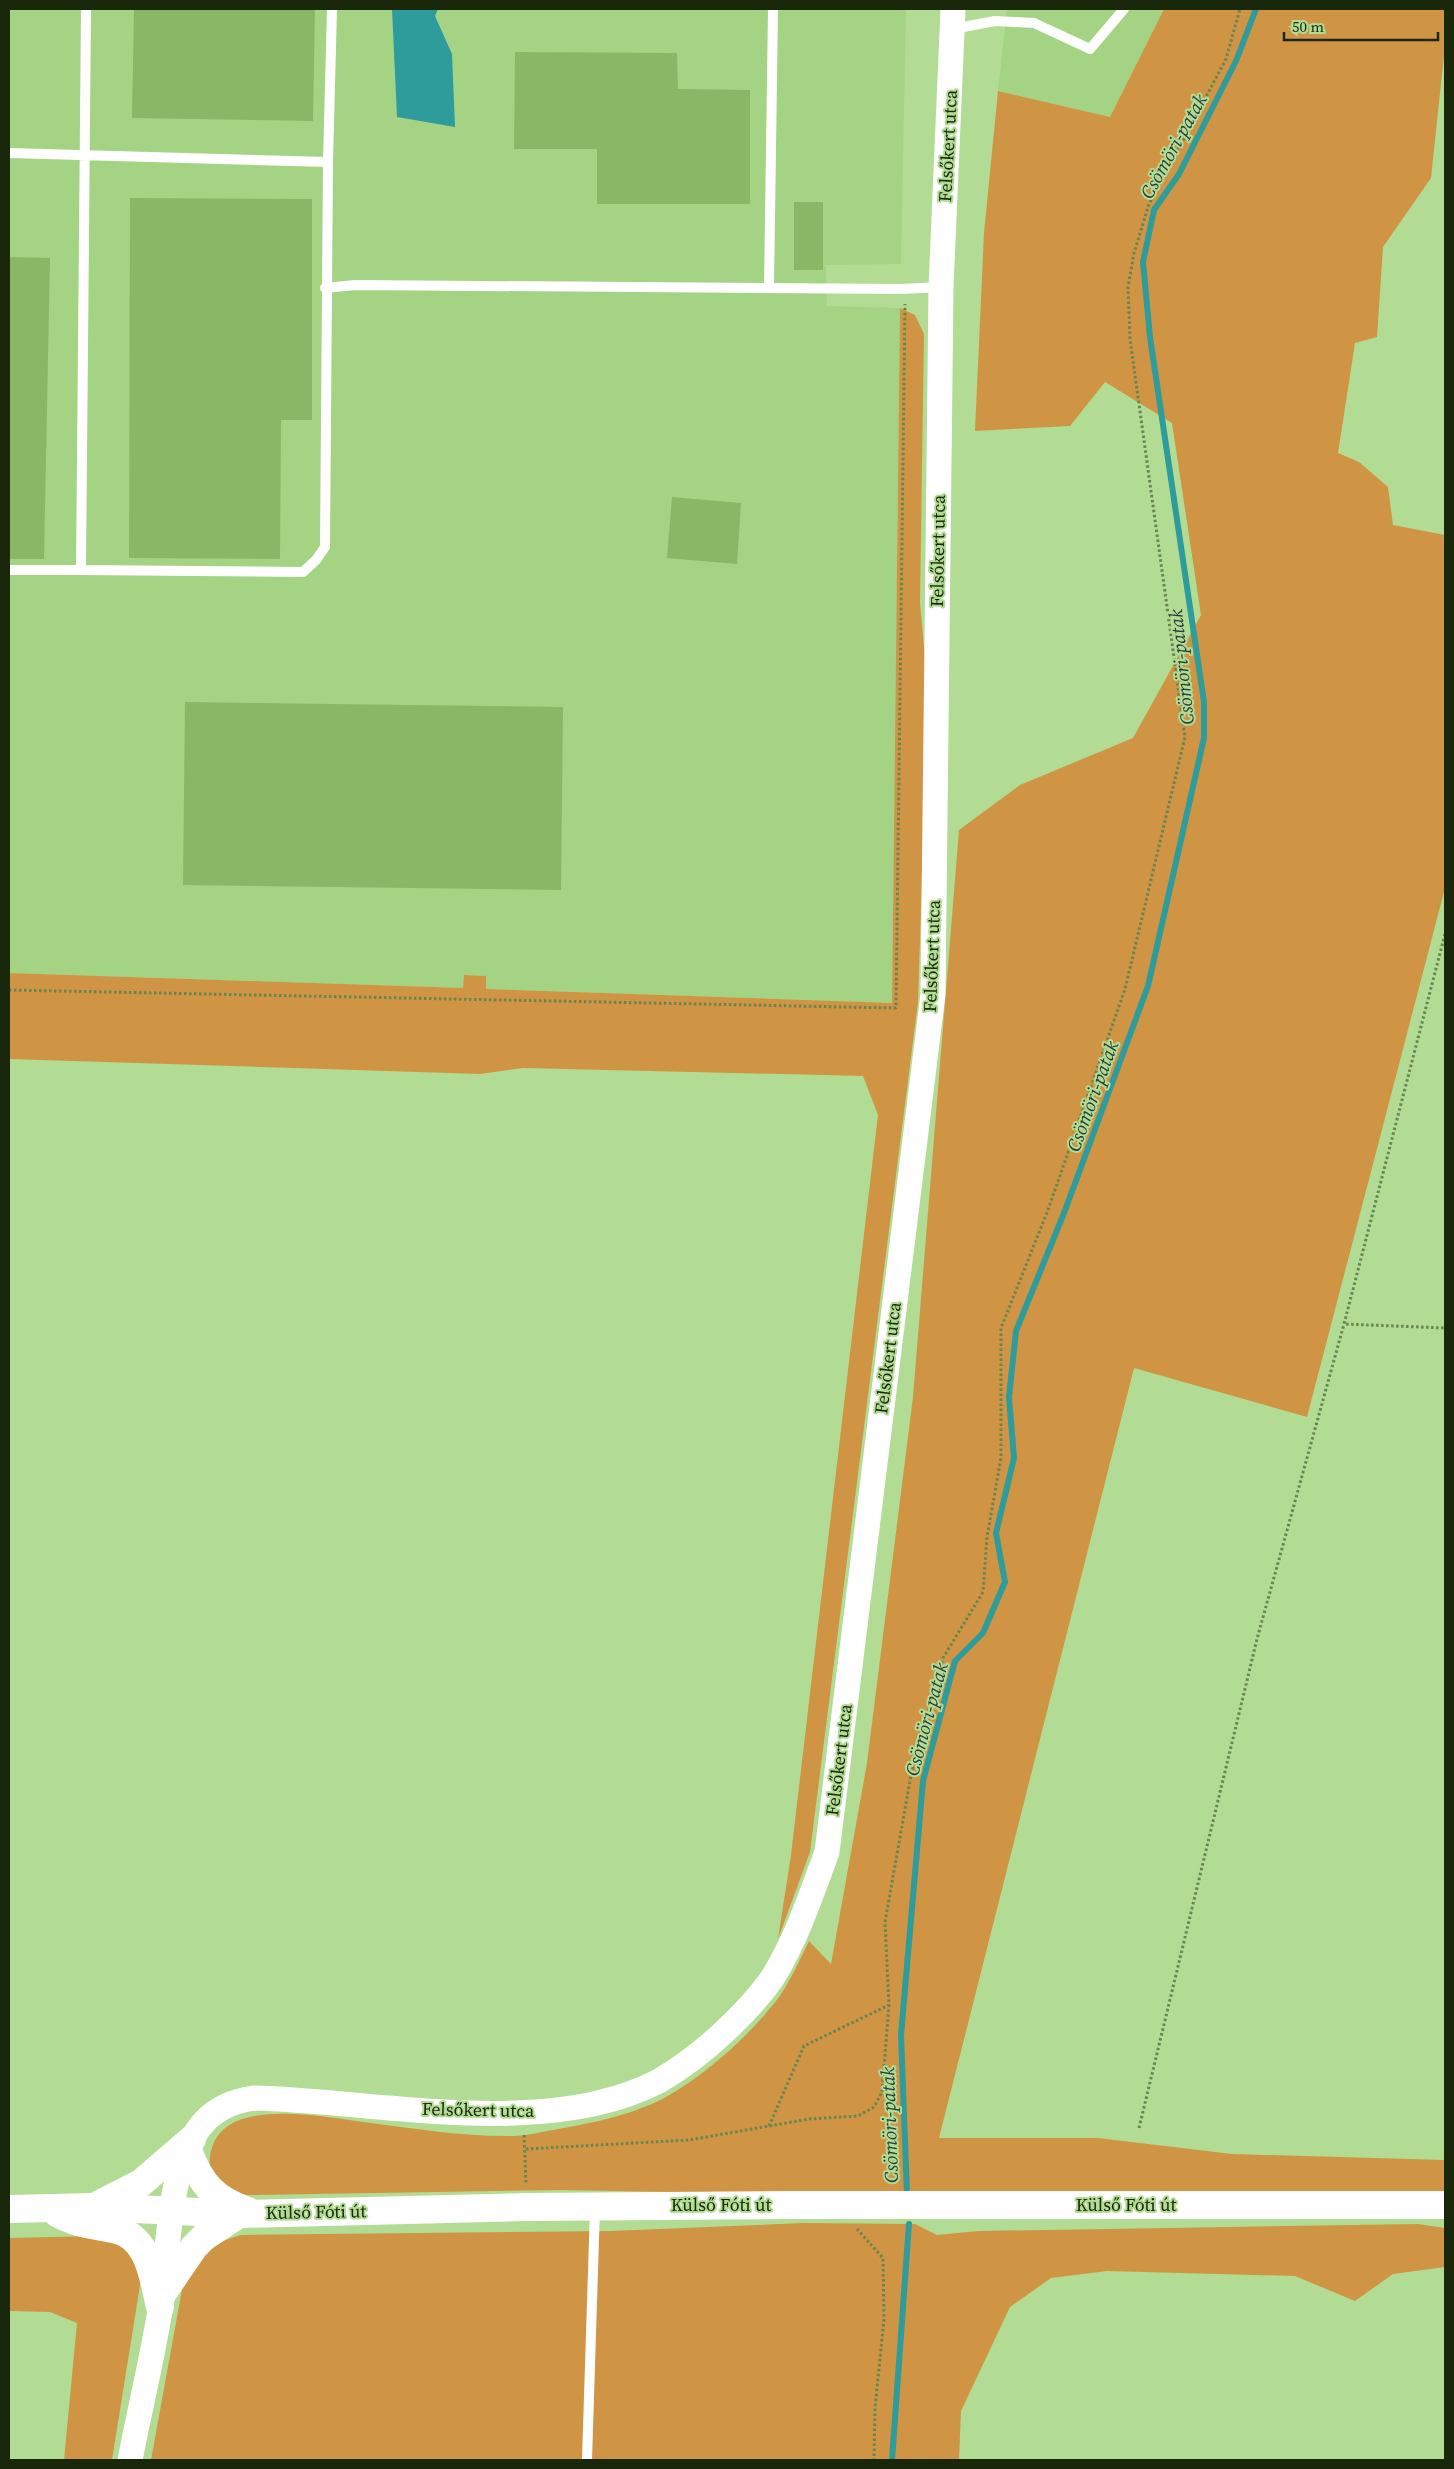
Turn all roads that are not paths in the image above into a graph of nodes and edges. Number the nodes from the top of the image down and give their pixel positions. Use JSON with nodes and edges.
{"nodes":[{"id":1,"x":86,"y":9,"type":"edge"},
{"id":2,"x":332,"y":9,"type":"edge"},
{"id":3,"x":773,"y":9,"type":"edge"},
{"id":4,"x":1124,"y":9,"type":"edge"},
{"id":5,"x":953,"y":19,"type":"edge"},
{"id":6,"x":9,"y":153,"type":"edge"},
{"id":7,"x":85,"y":156,"type":"junction"},
{"id":8,"x":328,"y":162,"type":"junction"},
{"id":9,"x":769,"y":287,"type":"junction"},
{"id":10,"x":941,"y":287,"type":"junction"},
{"id":11,"x":326,"y":288,"type":"junction"},
{"id":12,"x":9,"y":570,"type":"edge"},
{"id":13,"x":80,"y":570,"type":"junction"},
{"id":14,"x":190,"y":2145,"type":"junction"},
{"id":15,"x":1442,"y":2205,"type":"edge"},
{"id":16,"x":594,"y":2206,"type":"junction"},
{"id":17,"x":94,"y":2207,"type":"junction"},
{"id":18,"x":47,"y":2208,"type":"junction"},
{"id":19,"x":9,"y":2209,"type":"edge"},
{"id":20,"x":172,"y":2212,"type":"junction"},
{"id":21,"x":248,"y":2214,"type":"junction"},
{"id":22,"x":161,"y":2300,"type":"junction"},
{"id":23,"x":130,"y":2460,"type":"edge"},
{"id":24,"x":587,"y":2460,"type":"edge"}],
"edges":[{"from":1,"to":7,"type":"lane"},
{"from":2,"to":8,"type":"lane"},
{"from":3,"to":9,"type":"lane"},
{"from":4,"to":5,"type":"lane"},
{"from":5,"to":10,"type":"street","name":"Felsőkert utca"},
{"from":6,"to":7,"type":"lane"},
{"from":7,"to":8,"type":"lane"},
{"from":7,"to":13,"type":"lane"},
{"from":8,"to":11,"type":"lane"},
{"from":9,"to":10,"type":"lane"},
{"from":9,"to":11,"type":"lane"},
{"from":10,"to":14,"type":"street","name":"Felsőkert utca"},
{"from":11,"to":13,"type":"lane"},
{"from":12,"to":13,"type":"lane"},
{"from":14,"to":17,"type":"main road"},
{"from":14,"to":20,"type":"street","name":"Felsőkert utca"},
{"from":14,"to":21,"type":"main road"},
{"from":15,"to":16,"type":"main road","name":"Külső Fóti út"},
{"from":16,"to":21,"type":"main road","name":"Külső Fóti út"},
{"from":16,"to":24,"type":"lane"},
{"from":17,"to":18,"type":"main road","name":"Külső Fóti út"},
{"from":17,"to":20,"type":"main road","name":"Külső Fóti út"},
{"from":18,"to":19,"type":"main road","name":"Külső Fóti út"},
{"from":18,"to":22,"type":"main road"},
{"from":20,"to":21,"type":"main road","name":"Külső Fóti út"},
{"from":20,"to":22,"type":"street","name":"Felsőkert utca"},
{"from":21,"to":22,"type":"main road"},
{"from":22,"to":23,"type":"street","name":"Felsőkert utca"}]}
